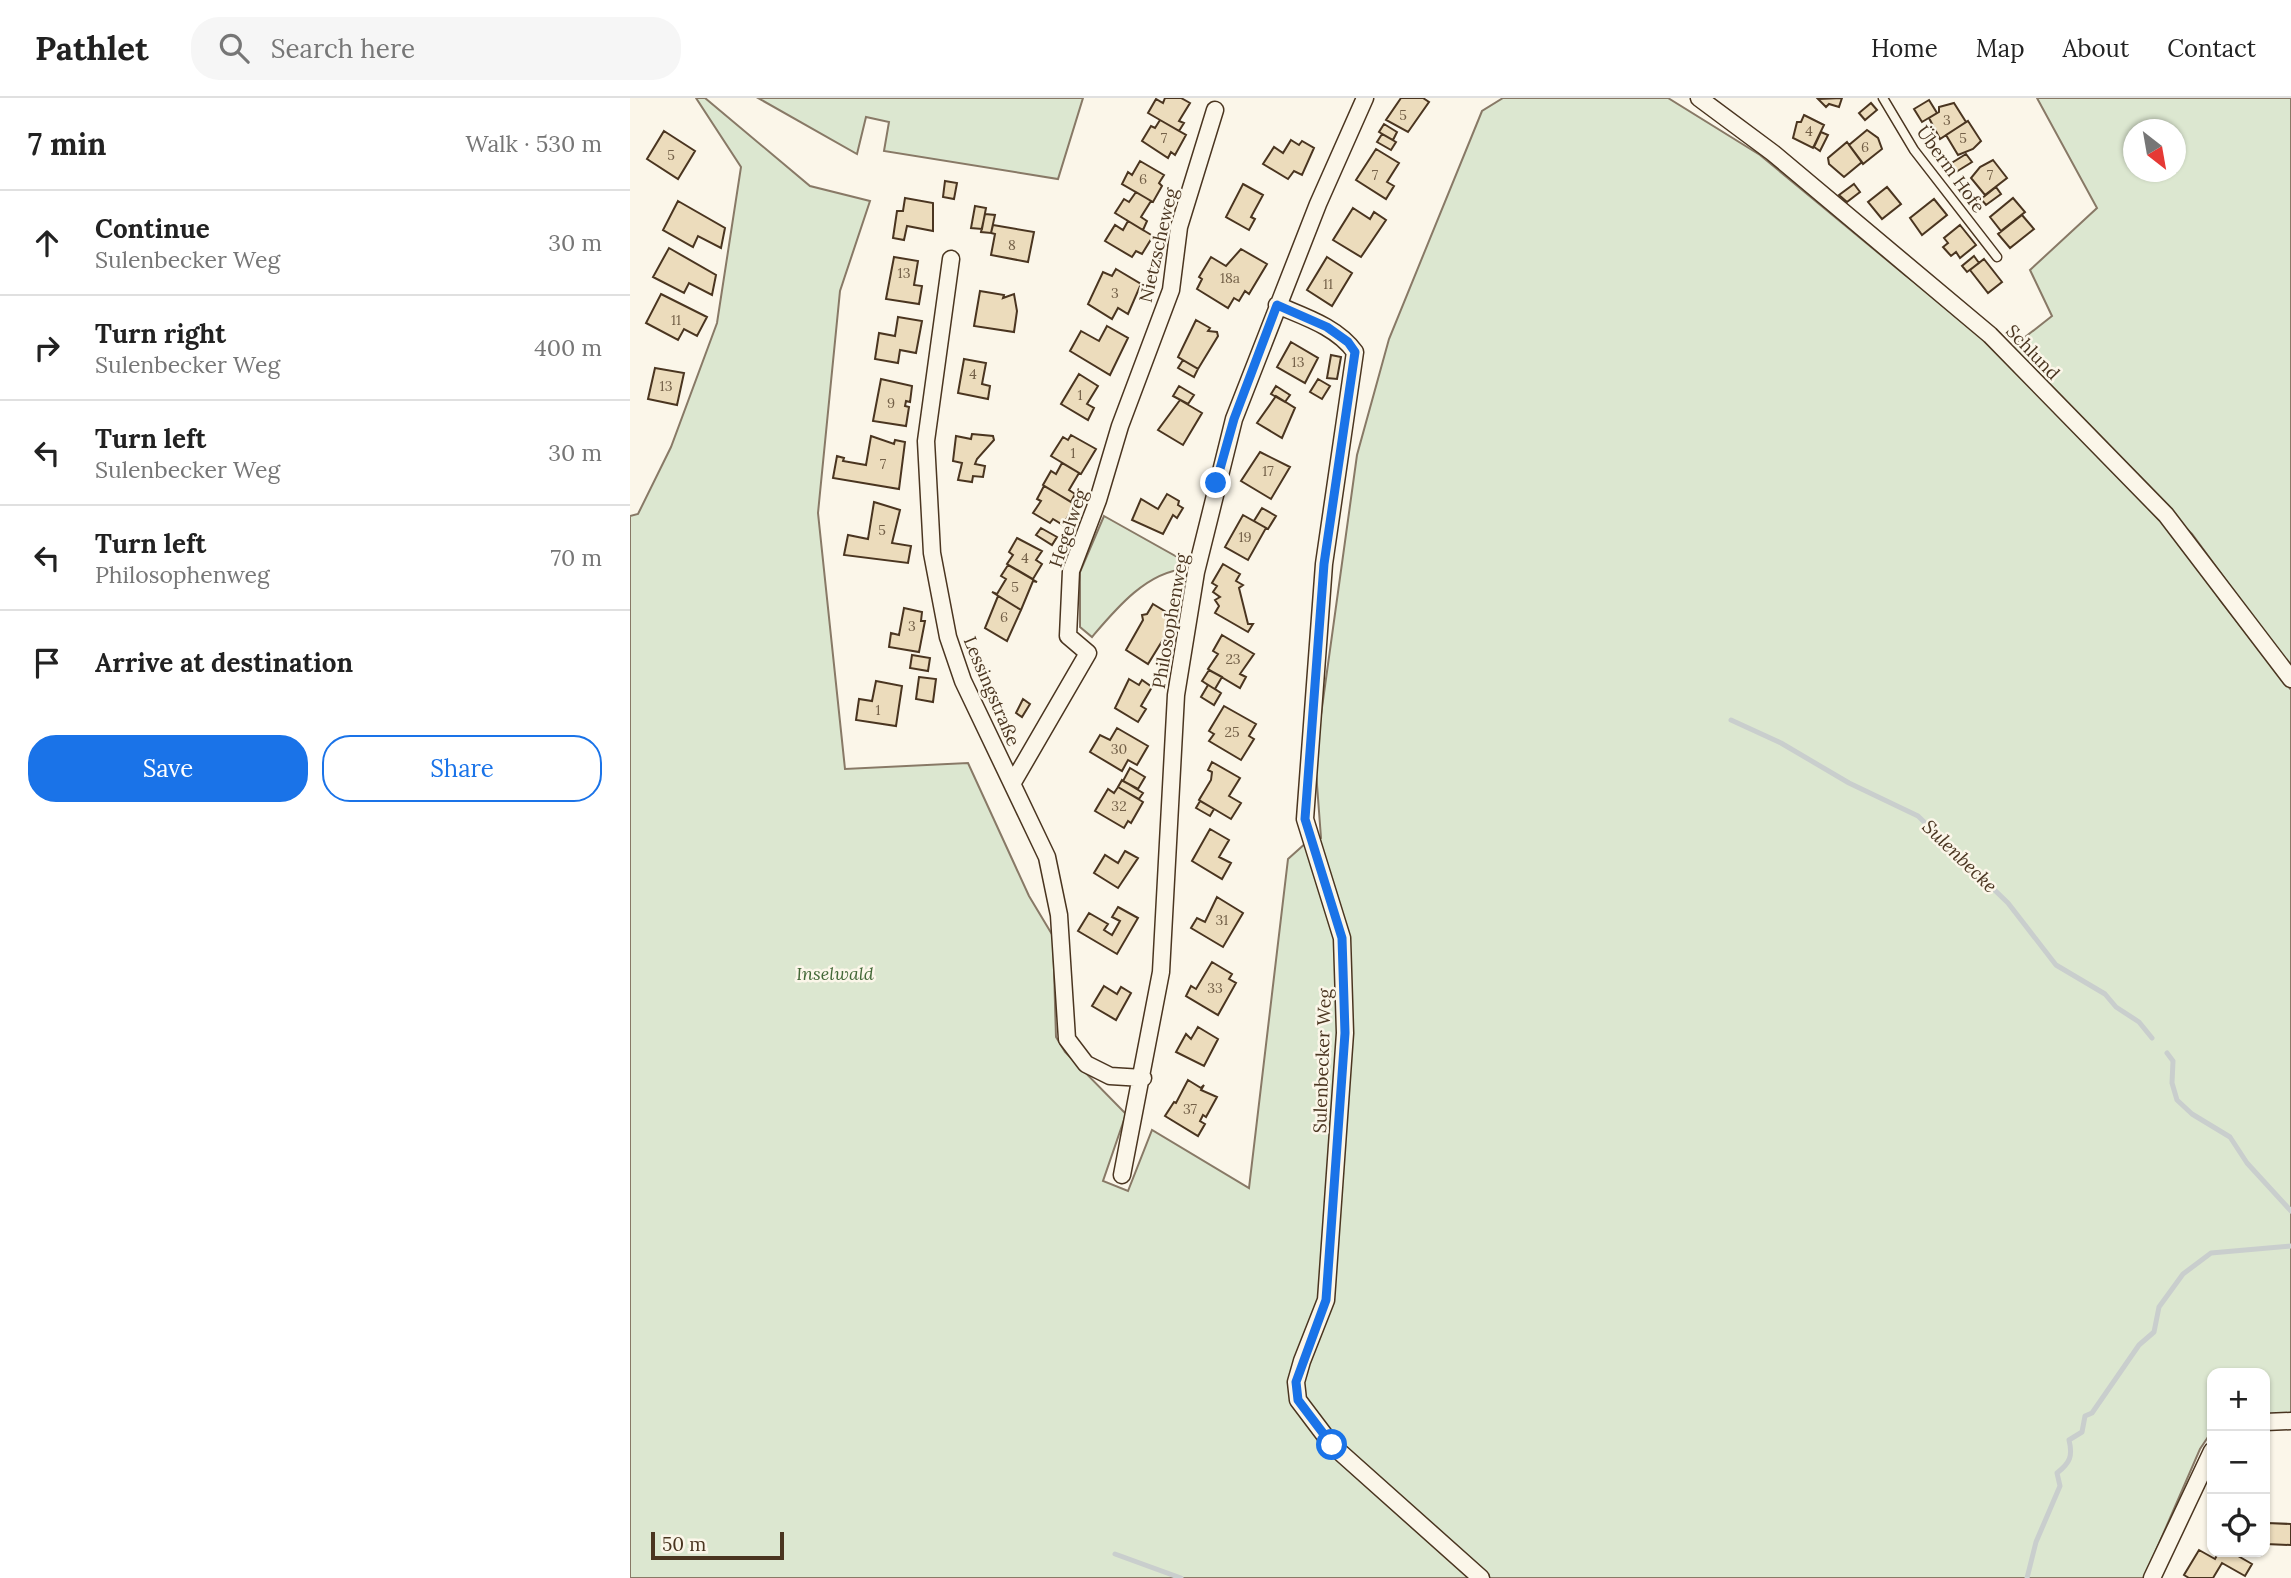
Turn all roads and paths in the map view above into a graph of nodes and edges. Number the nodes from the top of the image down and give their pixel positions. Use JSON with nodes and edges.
{"nodes":[{"id":1,"x":1365,"y":98,"type":"edge"},
{"id":2,"x":1699,"y":98,"type":"edge"},
{"id":3,"x":1883,"y":98,"type":"edge"},
{"id":4,"x":1215,"y":110,"type":"dead end"},
{"id":5,"x":1997,"y":257,"type":"dead end"},
{"id":6,"x":951,"y":259,"type":"dead end"},
{"id":7,"x":1277,"y":305,"type":"junction"},
{"id":8,"x":1120,"y":426,"type":"joint"},
{"id":9,"x":2291,"y":679,"type":"edge"},
{"id":10,"x":1012,"y":784,"type":"junction"},
{"id":11,"x":1143,"y":1078,"type":"junction"},
{"id":12,"x":1122,"y":1175,"type":"dead end"},
{"id":13,"x":2291,"y":1421,"type":"edge"},
{"id":14,"x":2270,"y":1422,"type":"edge"},
{"id":15,"x":2207,"y":1462,"type":"edge"},
{"id":16,"x":1480,"y":1578,"type":"edge"},
{"id":17,"x":2152,"y":1578,"type":"edge"}],
"edges":[{"from":1,"to":7,"type":"street","name":"Philosophenweg"},
{"from":2,"to":9,"type":"street","name":"Schlund"},
{"from":3,"to":5,"type":"lane","name":"Überm Hofe"},
{"from":4,"to":8,"type":"street","name":"Nietzscheweg"},
{"from":6,"to":10,"type":"street","name":"Lessingstraße"},
{"from":7,"to":11,"type":"street","name":"Philosophenweg"},
{"from":7,"to":16,"type":"street","name":"Sulenbecker Weg"},
{"from":8,"to":10,"type":"street","name":"Hegelweg"},
{"from":10,"to":11,"type":"street","name":"Lessingstraße"},
{"from":11,"to":12,"type":"street","name":"Philosophenweg"},
{"from":13,"to":14,"type":"street"},
{"from":15,"to":17,"type":"street"}]}
